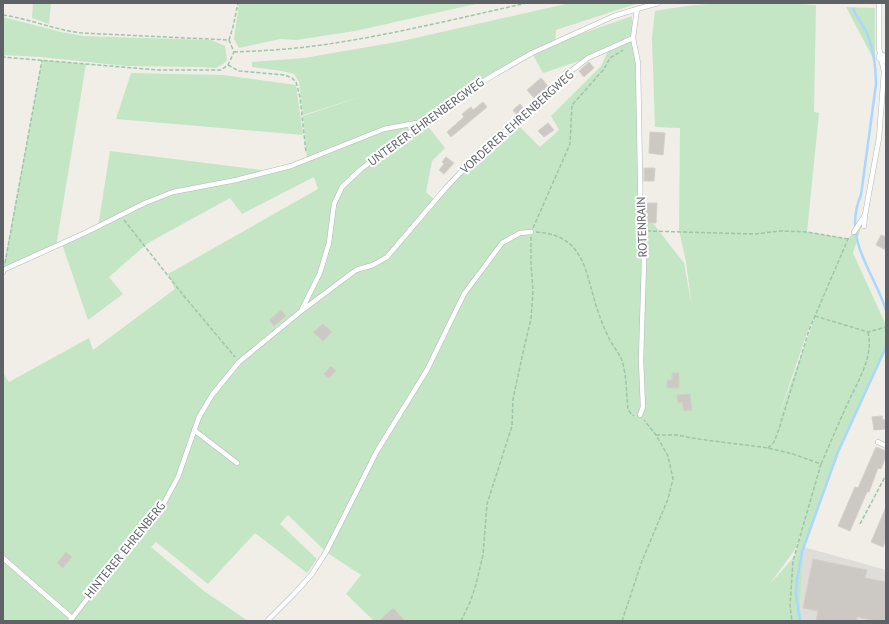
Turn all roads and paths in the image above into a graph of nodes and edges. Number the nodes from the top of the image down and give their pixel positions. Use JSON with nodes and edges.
{"nodes":[{"id":1,"x":238,"y":3,"type":"edge"},
{"id":2,"x":527,"y":3,"type":"edge"},
{"id":3,"x":658,"y":3,"type":"edge"},
{"id":4,"x":879,"y":3,"type":"edge"},
{"id":5,"x":637,"y":9,"type":"junction"},
{"id":6,"x":3,"y":15,"type":"edge"},
{"id":7,"x":228,"y":40,"type":"junction"},
{"id":8,"x":634,"y":40,"type":"junction"},
{"id":9,"x":234,"y":52,"type":"junction"},
{"id":10,"x":3,"y":57,"type":"edge"},
{"id":11,"x":883,"y":58,"type":"edge"},
{"id":12,"x":42,"y":60,"type":"junction"},
{"id":13,"x":228,"y":65,"type":"junction"},
{"id":14,"x":421,"y":124,"type":"junction"},
{"id":15,"x":307,"y":160,"type":"junction"},
{"id":16,"x":121,"y":215,"type":"junction"},
{"id":17,"x":865,"y":215,"type":"junction"},
{"id":18,"x":864,"y":226,"type":"dead end"},
{"id":19,"x":641,"y":231,"type":"junction"},
{"id":20,"x":532,"y":232,"type":"junction"},
{"id":21,"x":854,"y":232,"type":"joint"},
{"id":22,"x":848,"y":239,"type":"junction"},
{"id":23,"x":3,"y":271,"type":"edge"},
{"id":24,"x":300,"y":312,"type":"junction"},
{"id":25,"x":815,"y":316,"type":"junction"},
{"id":26,"x":886,"y":327,"type":"edge"},
{"id":27,"x":868,"y":332,"type":"junction"},
{"id":28,"x":239,"y":362,"type":"junction"},
{"id":29,"x":640,"y":415,"type":"junction"},
{"id":30,"x":194,"y":430,"type":"junction"},
{"id":31,"x":656,"y":435,"type":"junction"},
{"id":32,"x":878,"y":442,"type":"dead end"},
{"id":33,"x":886,"y":446,"type":"edge"},
{"id":34,"x":768,"y":448,"type":"junction"},
{"id":35,"x":237,"y":464,"type":"dead end"},
{"id":36,"x":821,"y":464,"type":"junction"},
{"id":37,"x":886,"y":476,"type":"edge"},
{"id":38,"x":860,"y":524,"type":"dead end"},
{"id":39,"x":3,"y":558,"type":"edge"},
{"id":40,"x":71,"y":619,"type":"edge"},
{"id":41,"x":267,"y":621,"type":"edge"},
{"id":42,"x":461,"y":621,"type":"edge"},
{"id":43,"x":622,"y":621,"type":"edge"},
{"id":44,"x":792,"y":621,"type":"edge"}],
"edges":[{"from":1,"to":7,"type":"path"},
{"from":2,"to":9,"type":"path"},
{"from":3,"to":5,"type":"lane"},
{"from":4,"to":11,"type":"lane"},
{"from":5,"to":8,"type":"lane"},
{"from":5,"to":14,"type":"lane","name":"UNTERER EHRENBERGWEG"},
{"from":6,"to":7,"type":"path"},
{"from":7,"to":9,"type":"path"},
{"from":8,"to":19,"type":"lane","name":"ROTENRAIN"},
{"from":8,"to":20,"type":"path"},
{"from":8,"to":24,"type":"lane","name":"VORDERER EHRENBERGWEG"},
{"from":9,"to":13,"type":"path"},
{"from":10,"to":12,"type":"path"},
{"from":11,"to":17,"type":"lane"},
{"from":12,"to":13,"type":"path"},
{"from":12,"to":23,"type":"path"},
{"from":13,"to":15,"type":"path"},
{"from":14,"to":15,"type":"lane"},
{"from":14,"to":24,"type":"lane","name":"UNTERER EHRENBERGWEG"},
{"from":15,"to":16,"type":"lane"},
{"from":16,"to":23,"type":"lane"},
{"from":16,"to":28,"type":"path"},
{"from":17,"to":18,"type":"lane"},
{"from":17,"to":21,"type":"lane"},
{"from":19,"to":22,"type":"path"},
{"from":19,"to":29,"type":"lane","name":"ROTENRAIN"},
{"from":20,"to":29,"type":"path"},
{"from":20,"to":41,"type":"lane"},
{"from":20,"to":42,"type":"path"},
{"from":21,"to":22,"type":"path"},
{"from":22,"to":25,"type":"path"},
{"from":24,"to":28,"type":"lane","name":"HINTERER EHRENBERG"},
{"from":25,"to":27,"type":"path"},
{"from":25,"to":34,"type":"path"},
{"from":26,"to":27,"type":"path"},
{"from":27,"to":36,"type":"path"},
{"from":28,"to":30,"type":"lane","name":"HINTERER EHRENBERG"},
{"from":29,"to":31,"type":"path"},
{"from":30,"to":35,"type":"lane"},
{"from":30,"to":40,"type":"lane","name":"HINTERER EHRENBERG"},
{"from":31,"to":34,"type":"path"},
{"from":31,"to":43,"type":"path"},
{"from":32,"to":33,"type":"lane"},
{"from":34,"to":36,"type":"path"},
{"from":36,"to":44,"type":"path"},
{"from":37,"to":38,"type":"path"},
{"from":39,"to":40,"type":"lane"}]}
